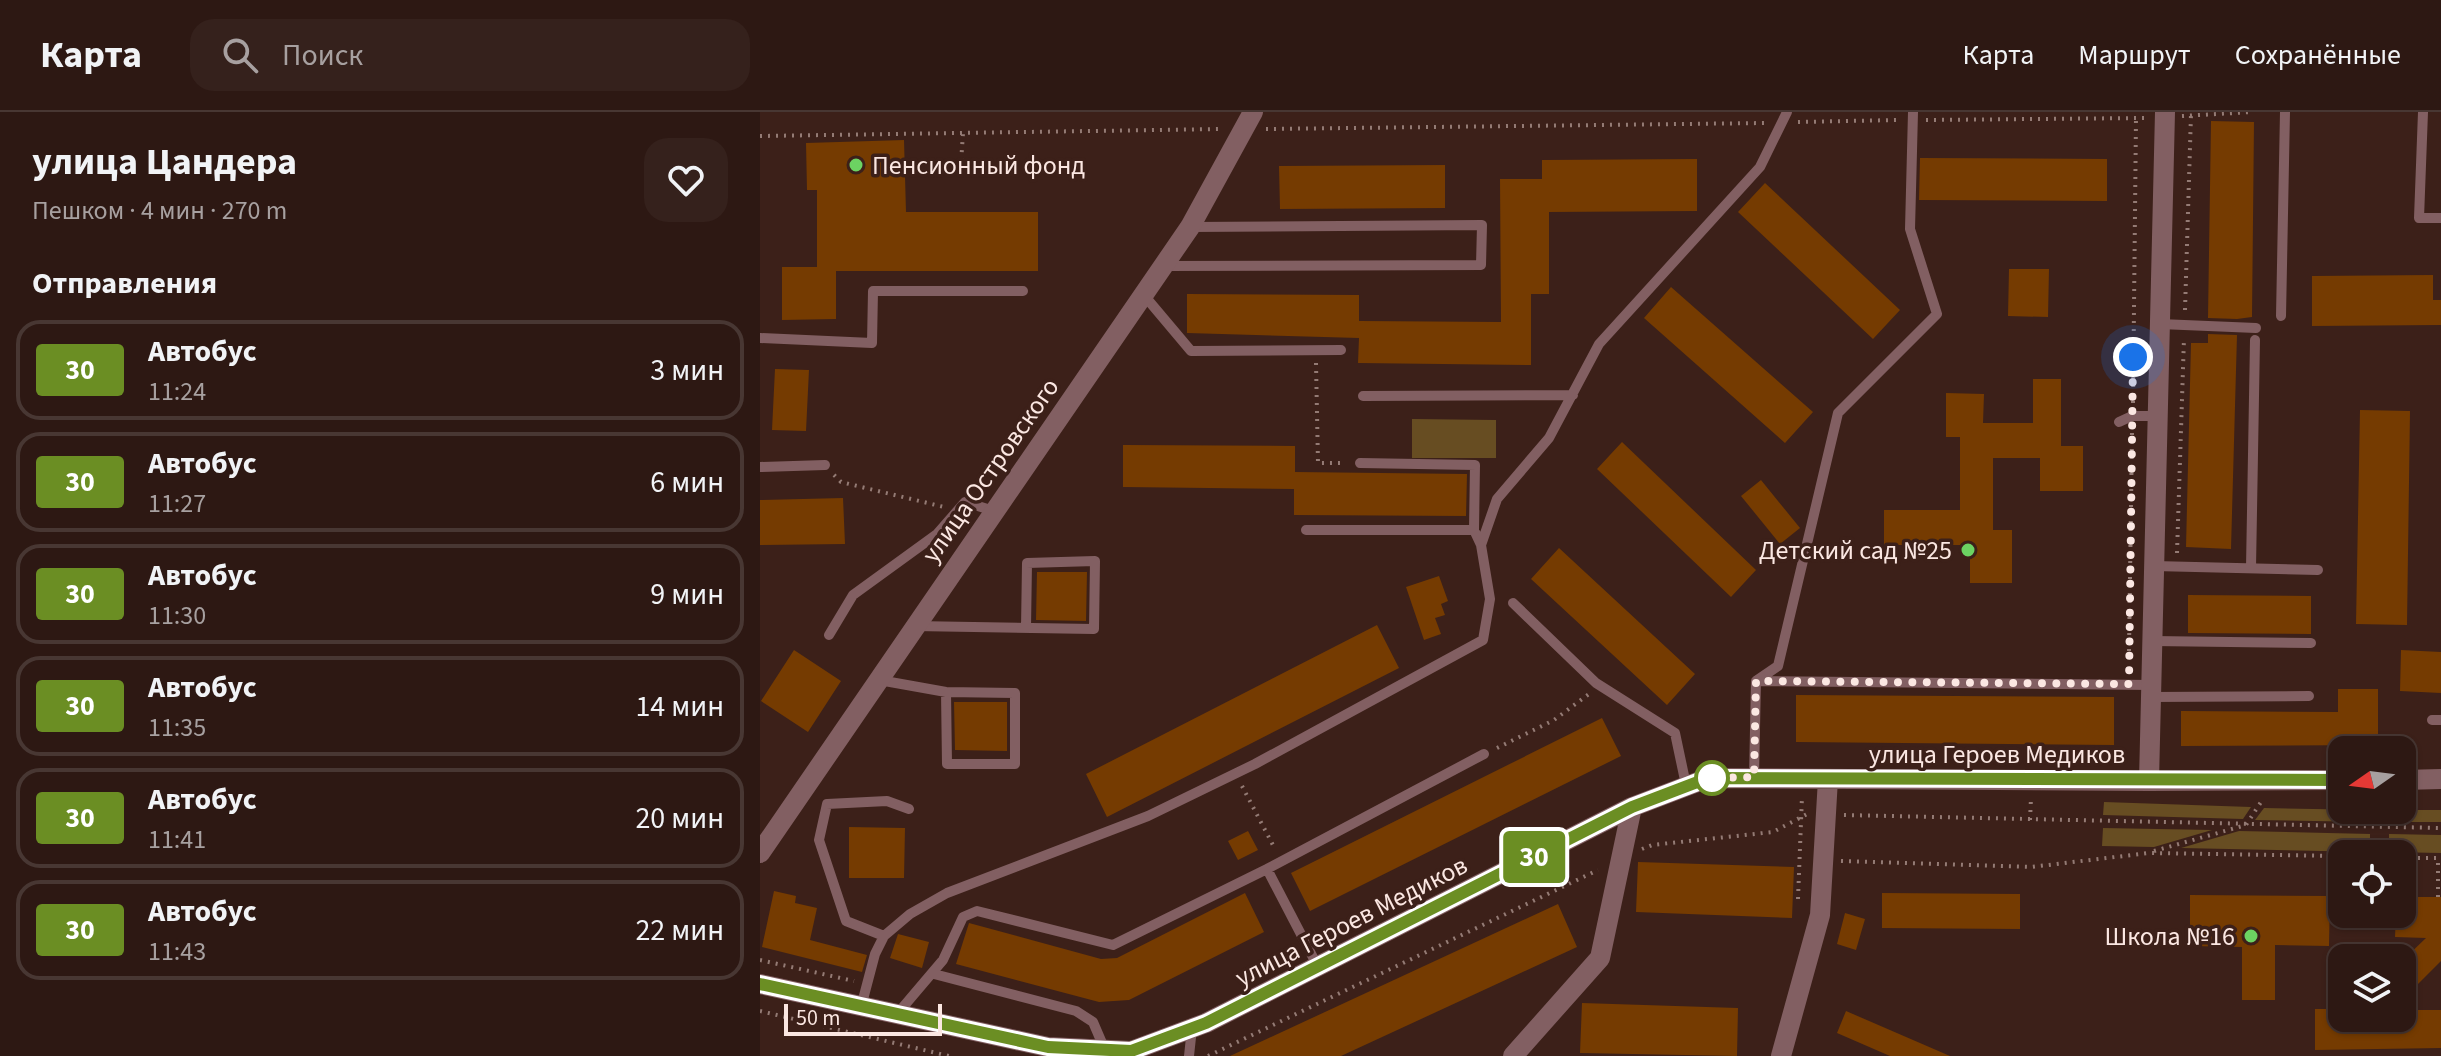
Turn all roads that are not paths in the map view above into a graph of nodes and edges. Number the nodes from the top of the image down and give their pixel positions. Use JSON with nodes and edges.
{"nodes":[{"id":1,"x":2285,"y":112,"type":"edge"},
{"id":2,"x":2423,"y":112,"type":"edge"},
{"id":3,"x":2164,"y":115,"type":"edge"},
{"id":4,"x":1913,"y":116,"type":"edge"},
{"id":5,"x":1784,"y":117,"type":"edge"},
{"id":6,"x":1248,"y":120,"type":"edge"},
{"id":7,"x":2441,"y":218,"type":"edge"},
{"id":8,"x":1190,"y":227,"type":"junction"},
{"id":9,"x":1164,"y":266,"type":"junction"},
{"id":10,"x":1023,"y":291,"type":"dead end"},
{"id":11,"x":1143,"y":294,"type":"junction"},
{"id":12,"x":2281,"y":316,"type":"dead end"},
{"id":13,"x":2160,"y":324,"type":"junction"},
{"id":14,"x":2256,"y":328,"type":"dead end"},
{"id":15,"x":760,"y":338,"type":"edge"},
{"id":16,"x":2255,"y":340,"type":"dead end"},
{"id":17,"x":1341,"y":350,"type":"dead end"},
{"id":18,"x":1573,"y":395,"type":"junction"},
{"id":19,"x":1363,"y":396,"type":"dead end"},
{"id":20,"x":2158,"y":416,"type":"junction"},
{"id":21,"x":2119,"y":422,"type":"dead end"},
{"id":22,"x":1360,"y":463,"type":"road end"},
{"id":23,"x":825,"y":465,"type":"road end"},
{"id":24,"x":760,"y":467,"type":"edge"},
{"id":25,"x":994,"y":511,"type":"junction"},
{"id":26,"x":1306,"y":530,"type":"dead end"},
{"id":27,"x":1474,"y":530,"type":"junction"},
{"id":28,"x":1481,"y":545,"type":"junction"},
{"id":29,"x":2154,"y":566,"type":"junction"},
{"id":30,"x":2251,"y":568,"type":"junction"},
{"id":31,"x":2318,"y":570,"type":"dead end"},
{"id":32,"x":1513,"y":603,"type":"dead end"},
{"id":33,"x":912,"y":626,"type":"junction"},
{"id":34,"x":1026,"y":628,"type":"junction"},
{"id":35,"x":829,"y":635,"type":"dead end"},
{"id":36,"x":2152,"y":641,"type":"junction"},
{"id":37,"x":2311,"y":643,"type":"dead end"},
{"id":38,"x":877,"y":679,"type":"junction"},
{"id":39,"x":1756,"y":681,"type":"junction"},
{"id":40,"x":2151,"y":691,"type":"junction"},
{"id":41,"x":946,"y":692,"type":"junction"},
{"id":42,"x":2309,"y":696,"type":"dead end"},
{"id":43,"x":1484,"y":754,"type":"road end"},
{"id":44,"x":1754,"y":777,"type":"junction"},
{"id":45,"x":1828,"y":779,"type":"junction"},
{"id":46,"x":2441,"y":779,"type":"edge"},
{"id":47,"x":2328,"y":780,"type":"edge"},
{"id":48,"x":2416,"y":780,"type":"edge"},
{"id":49,"x":2149,"y":781,"type":"junction"},
{"id":50,"x":1686,"y":785,"type":"junction"},
{"id":51,"x":1632,"y":807,"type":"junction"},
{"id":52,"x":909,"y":809,"type":"dead end"},
{"id":53,"x":760,"y":853,"type":"edge"},
{"id":54,"x":1267,"y":869,"type":"junction"},
{"id":55,"x":884,"y":936,"type":"junction"},
{"id":56,"x":1318,"y":967,"type":"junction"},
{"id":57,"x":934,"y":974,"type":"junction"},
{"id":58,"x":760,"y":984,"type":"edge"},
{"id":59,"x":861,"y":1007,"type":"junction"},
{"id":60,"x":897,"y":1015,"type":"junction"},
{"id":61,"x":1192,"y":1028,"type":"junction"},
{"id":62,"x":1105,"y":1050,"type":"junction"},
{"id":63,"x":1189,"y":1056,"type":"edge"},
{"id":64,"x":1513,"y":1056,"type":"edge"},
{"id":65,"x":1781,"y":1056,"type":"edge"}],
"edges":[{"from":1,"to":12,"type":"lane"},
{"from":2,"to":7,"type":"lane"},
{"from":3,"to":13,"type":"street"},
{"from":4,"to":39,"type":"lane"},
{"from":5,"to":18,"type":"lane"},
{"from":6,"to":8,"type":"street","name":"улица Островского"},
{"from":8,"to":9,"type":"street","name":"улица Островского"},
{"from":8,"to":9,"type":"lane"},
{"from":9,"to":11,"type":"street","name":"улица Островского"},
{"from":10,"to":15,"type":"lane"},
{"from":11,"to":17,"type":"lane"},
{"from":11,"to":25,"type":"street","name":"улица Островского"},
{"from":13,"to":14,"type":"lane"},
{"from":13,"to":20,"type":"street"},
{"from":16,"to":30,"type":"lane"},
{"from":18,"to":19,"type":"lane"},
{"from":18,"to":28,"type":"lane"},
{"from":20,"to":21,"type":"lane"},
{"from":20,"to":29,"type":"street"},
{"from":22,"to":27,"type":"lane"},
{"from":23,"to":24,"type":"lane"},
{"from":25,"to":33,"type":"street","name":"улица Островского"},
{"from":25,"to":35,"type":"lane"},
{"from":26,"to":27,"type":"lane"},
{"from":27,"to":28,"type":"lane"},
{"from":28,"to":55,"type":"lane"},
{"from":29,"to":30,"type":"lane"},
{"from":29,"to":36,"type":"street"},
{"from":30,"to":31,"type":"lane"},
{"from":32,"to":50,"type":"lane"},
{"from":33,"to":34,"type":"lane"},
{"from":33,"to":38,"type":"street","name":"улица Островского"},
{"from":34,"to":34,"type":"lane"},
{"from":36,"to":37,"type":"lane"},
{"from":36,"to":40,"type":"street"},
{"from":38,"to":41,"type":"lane"},
{"from":38,"to":53,"type":"street","name":"улица Островского"},
{"from":39,"to":40,"type":"lane"},
{"from":39,"to":44,"type":"lane"},
{"from":40,"to":42,"type":"lane"},
{"from":40,"to":49,"type":"street"},
{"from":41,"to":41,"type":"lane"},
{"from":43,"to":54,"type":"lane"},
{"from":44,"to":45,"type":"street","name":"улица Героев Медиков"},
{"from":44,"to":50,"type":"street","name":"улица Героев Медиков"},
{"from":45,"to":49,"type":"street","name":"улица Героев Медиков"},
{"from":45,"to":65,"type":"street"},
{"from":46,"to":48,"type":"street"},
{"from":47,"to":49,"type":"street","name":"улица Героев Медиков"},
{"from":50,"to":51,"type":"street","name":"улица Героев Медиков"},
{"from":51,"to":56,"type":"street","name":"улица Героев Медиков"},
{"from":51,"to":64,"type":"street"},
{"from":52,"to":55,"type":"lane"},
{"from":54,"to":56,"type":"lane"},
{"from":54,"to":57,"type":"lane"},
{"from":55,"to":59,"type":"lane"},
{"from":56,"to":61,"type":"street","name":"улица Героев Медиков"},
{"from":57,"to":60,"type":"lane"},
{"from":57,"to":62,"type":"lane"},
{"from":58,"to":59,"type":"street","name":"улица Героев Медиков"},
{"from":59,"to":60,"type":"street","name":"улица Героев Медиков"},
{"from":60,"to":62,"type":"street","name":"улица Героев Медиков"},
{"from":61,"to":62,"type":"street","name":"улица Героев Медиков"},
{"from":61,"to":63,"type":"lane"}]}
